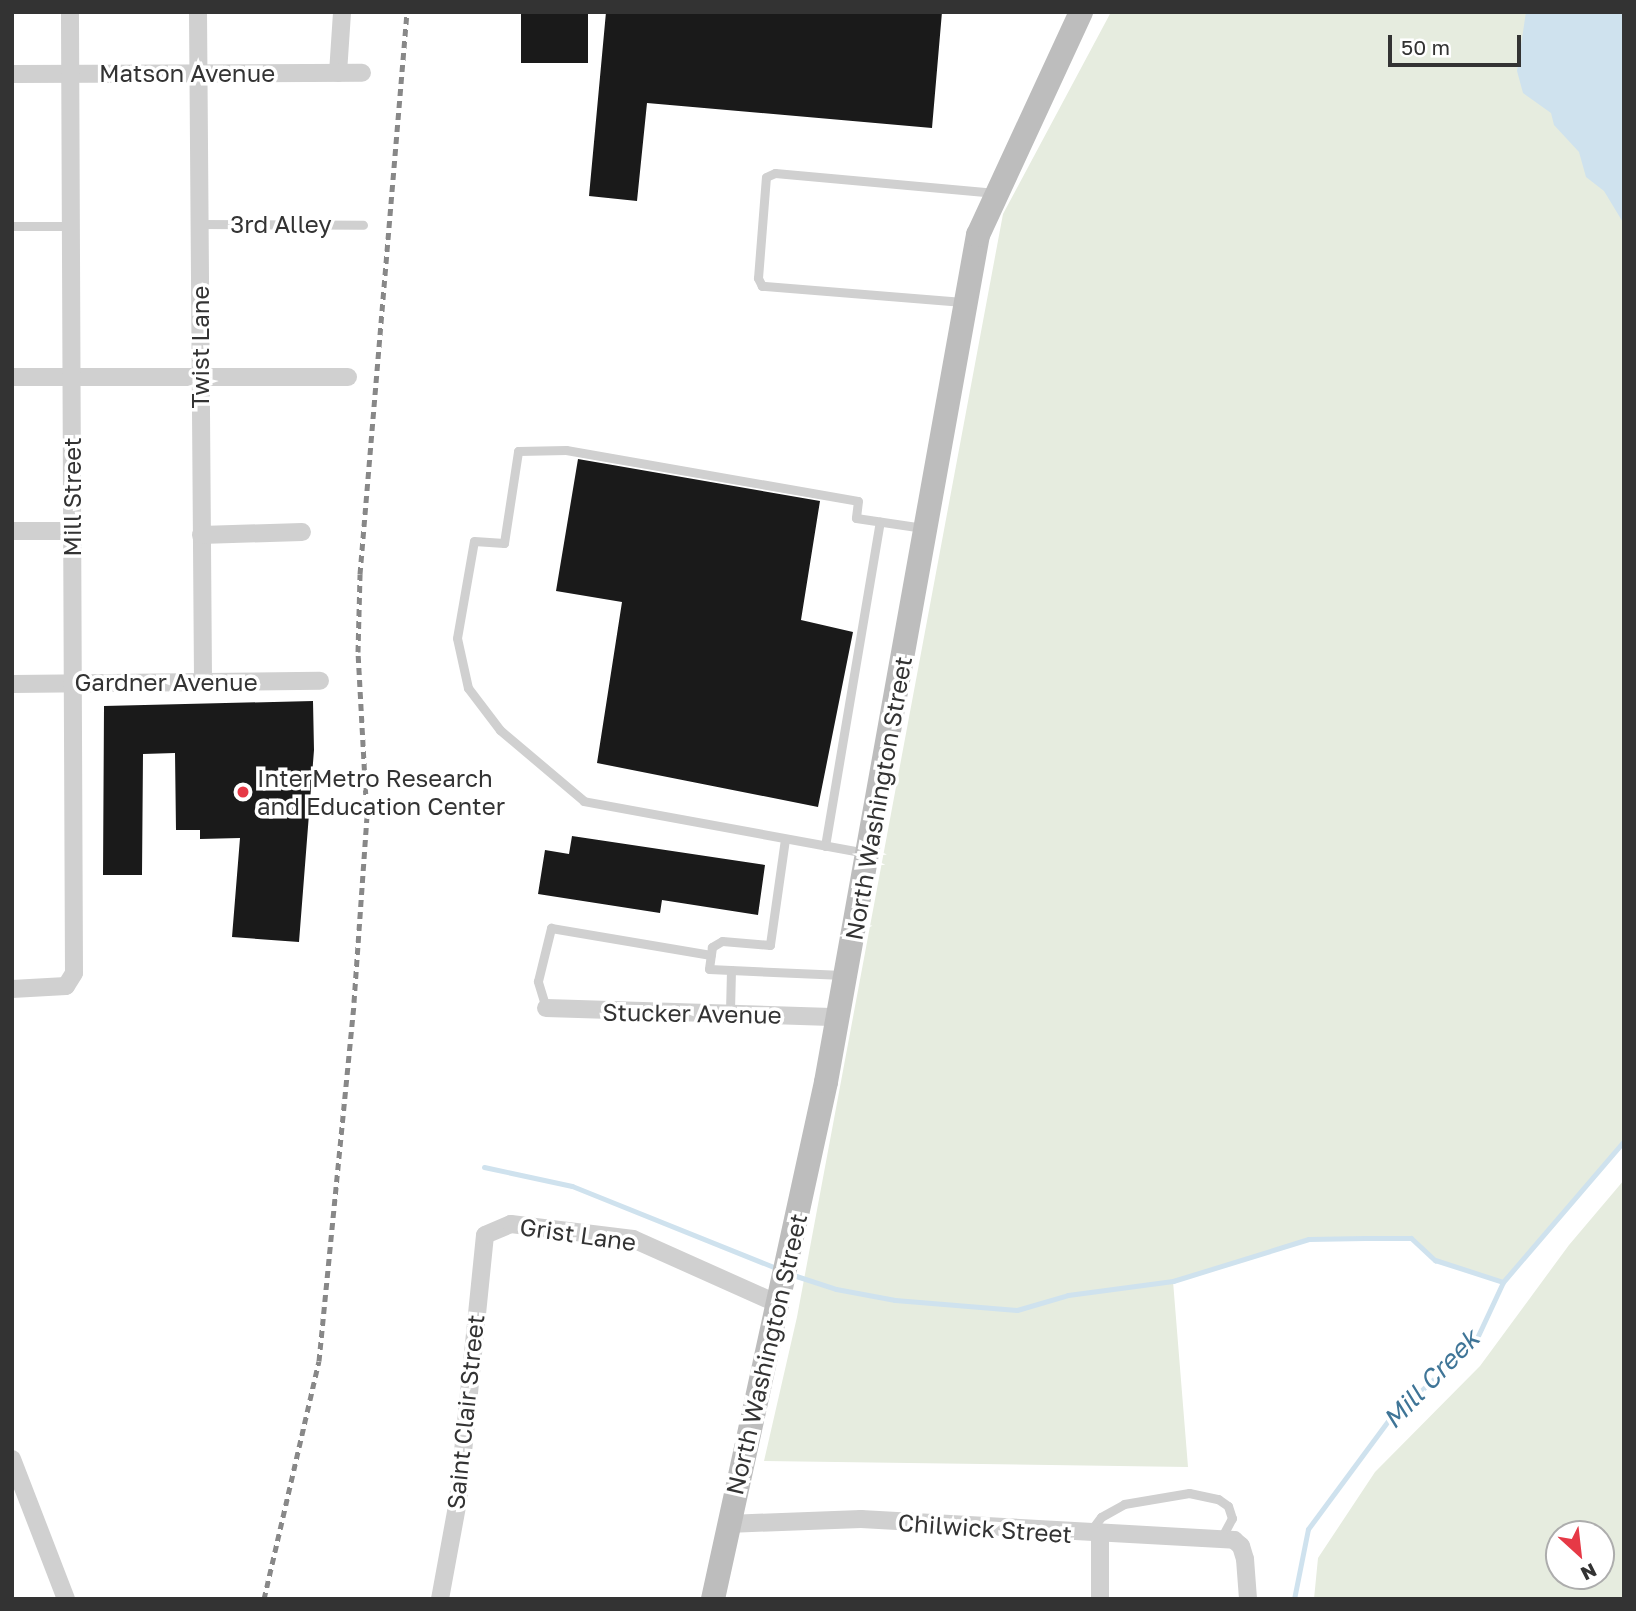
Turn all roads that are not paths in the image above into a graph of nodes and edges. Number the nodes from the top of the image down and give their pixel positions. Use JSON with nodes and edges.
{"nodes":[{"id":1,"x":70,"y":12,"type":"edge"},
{"id":2,"x":198,"y":12,"type":"edge"},
{"id":3,"x":342,"y":12,"type":"edge"},
{"id":4,"x":1081,"y":12,"type":"edge"},
{"id":5,"x":199,"y":73,"type":"junction"},
{"id":6,"x":338,"y":73,"type":"junction"},
{"id":7,"x":362,"y":73,"type":"dead end"},
{"id":8,"x":12,"y":74,"type":"edge"},
{"id":9,"x":71,"y":74,"type":"junction"},
{"id":10,"x":993,"y":193,"type":"junction"},
{"id":11,"x":200,"y":224,"type":"junction"},
{"id":12,"x":363,"y":225,"type":"dead end"},
{"id":13,"x":12,"y":226,"type":"edge"},
{"id":14,"x":71,"y":226,"type":"junction"},
{"id":15,"x":964,"y":303,"type":"junction"},
{"id":16,"x":72,"y":376,"type":"junction"},
{"id":17,"x":199,"y":376,"type":"junction"},
{"id":18,"x":12,"y":377,"type":"edge"},
{"id":19,"x":348,"y":377,"type":"dead end"},
{"id":20,"x":880,"y":522,"type":"junction"},
{"id":21,"x":925,"y":528,"type":"junction"},
{"id":22,"x":12,"y":531,"type":"edge"},
{"id":23,"x":72,"y":531,"type":"junction"},
{"id":24,"x":302,"y":533,"type":"dead end"},
{"id":25,"x":201,"y":535,"type":"junction"},
{"id":26,"x":320,"y":681,"type":"dead end"},
{"id":27,"x":202,"y":682,"type":"junction"},
{"id":28,"x":74,"y":683,"type":"junction"},
{"id":29,"x":12,"y":684,"type":"edge"},
{"id":30,"x":785,"y":839,"type":"junction"},
{"id":31,"x":825,"y":846,"type":"junction"},
{"id":32,"x":868,"y":854,"type":"junction"},
{"id":33,"x":711,"y":955,"type":"junction"},
{"id":34,"x":731,"y":970,"type":"junction"},
{"id":35,"x":846,"y":975,"type":"junction"},
{"id":36,"x":12,"y":989,"type":"edge"},
{"id":37,"x":546,"y":1008,"type":"joint"},
{"id":38,"x":730,"y":1011,"type":"junction"},
{"id":39,"x":839,"y":1017,"type":"junction"},
{"id":40,"x":493,"y":1229,"type":"joint"},
{"id":41,"x":778,"y":1304,"type":"junction"},
{"id":42,"x":12,"y":1459,"type":"edge"},
{"id":43,"x":728,"y":1524,"type":"junction"},
{"id":44,"x":1094,"y":1535,"type":"junction"},
{"id":45,"x":1221,"y":1539,"type":"junction"},
{"id":46,"x":66,"y":1599,"type":"edge"},
{"id":47,"x":440,"y":1599,"type":"edge"},
{"id":48,"x":713,"y":1599,"type":"edge"},
{"id":49,"x":1100,"y":1599,"type":"edge"},
{"id":50,"x":1248,"y":1599,"type":"edge"}],
"edges":[{"from":1,"to":9,"type":"street","name":"Mill Street"},
{"from":2,"to":5,"type":"street","name":"Twist Lane"},
{"from":3,"to":6,"type":"street"},
{"from":4,"to":10,"type":"street","name":"North Washington Street"},
{"from":5,"to":6,"type":"street","name":"Matson Avenue"},
{"from":5,"to":9,"type":"street","name":"Matson Avenue"},
{"from":5,"to":11,"type":"street","name":"Twist Lane"},
{"from":6,"to":7,"type":"street","name":"Matson Avenue"},
{"from":8,"to":9,"type":"street","name":"Matson Avenue"},
{"from":9,"to":14,"type":"street","name":"Mill Street"},
{"from":10,"to":15,"type":"street","name":"North Washington Street"},
{"from":10,"to":15,"type":"lane"},
{"from":11,"to":12,"type":"lane","name":"3rd Alley"},
{"from":11,"to":17,"type":"street","name":"Twist Lane"},
{"from":13,"to":14,"type":"lane"},
{"from":14,"to":16,"type":"street","name":"Mill Street"},
{"from":15,"to":21,"type":"street","name":"North Washington Street"},
{"from":16,"to":17,"type":"street"},
{"from":16,"to":18,"type":"street"},
{"from":16,"to":23,"type":"street","name":"Mill Street"},
{"from":17,"to":19,"type":"street"},
{"from":17,"to":25,"type":"street","name":"Twist Lane"},
{"from":20,"to":21,"type":"lane"},
{"from":20,"to":30,"type":"lane"},
{"from":20,"to":31,"type":"lane"},
{"from":21,"to":32,"type":"street","name":"North Washington Street"},
{"from":22,"to":23,"type":"street"},
{"from":23,"to":28,"type":"street","name":"Mill Street"},
{"from":24,"to":25,"type":"street"},
{"from":25,"to":27,"type":"street","name":"Twist Lane"},
{"from":26,"to":27,"type":"street","name":"Gardner Avenue"},
{"from":27,"to":28,"type":"street","name":"Gardner Avenue"},
{"from":28,"to":29,"type":"street","name":"Gardner Avenue"},
{"from":28,"to":36,"type":"street","name":"Mill Street"},
{"from":30,"to":31,"type":"lane"},
{"from":30,"to":33,"type":"lane"},
{"from":31,"to":32,"type":"lane"},
{"from":32,"to":35,"type":"street","name":"North Washington Street"},
{"from":33,"to":34,"type":"lane"},
{"from":33,"to":37,"type":"lane"},
{"from":34,"to":35,"type":"lane"},
{"from":34,"to":38,"type":"lane"},
{"from":35,"to":39,"type":"street","name":"North Washington Street"},
{"from":37,"to":38,"type":"street","name":"Stucker Avenue"},
{"from":38,"to":39,"type":"street","name":"Stucker Avenue"},
{"from":39,"to":41,"type":"street","name":"North Washington Street"},
{"from":40,"to":41,"type":"street","name":"Grist Lane"},
{"from":40,"to":47,"type":"street","name":"Saint Clair Street"},
{"from":41,"to":43,"type":"street","name":"North Washington Street"},
{"from":42,"to":46,"type":"street"},
{"from":43,"to":44,"type":"street","name":"Chilwick Street"},
{"from":43,"to":48,"type":"street","name":"North Washington Street"},
{"from":44,"to":45,"type":"street","name":"Chilwick Street"},
{"from":44,"to":45,"type":"lane"},
{"from":44,"to":49,"type":"street"},
{"from":45,"to":50,"type":"street","name":"Chilwick Street"}]}
